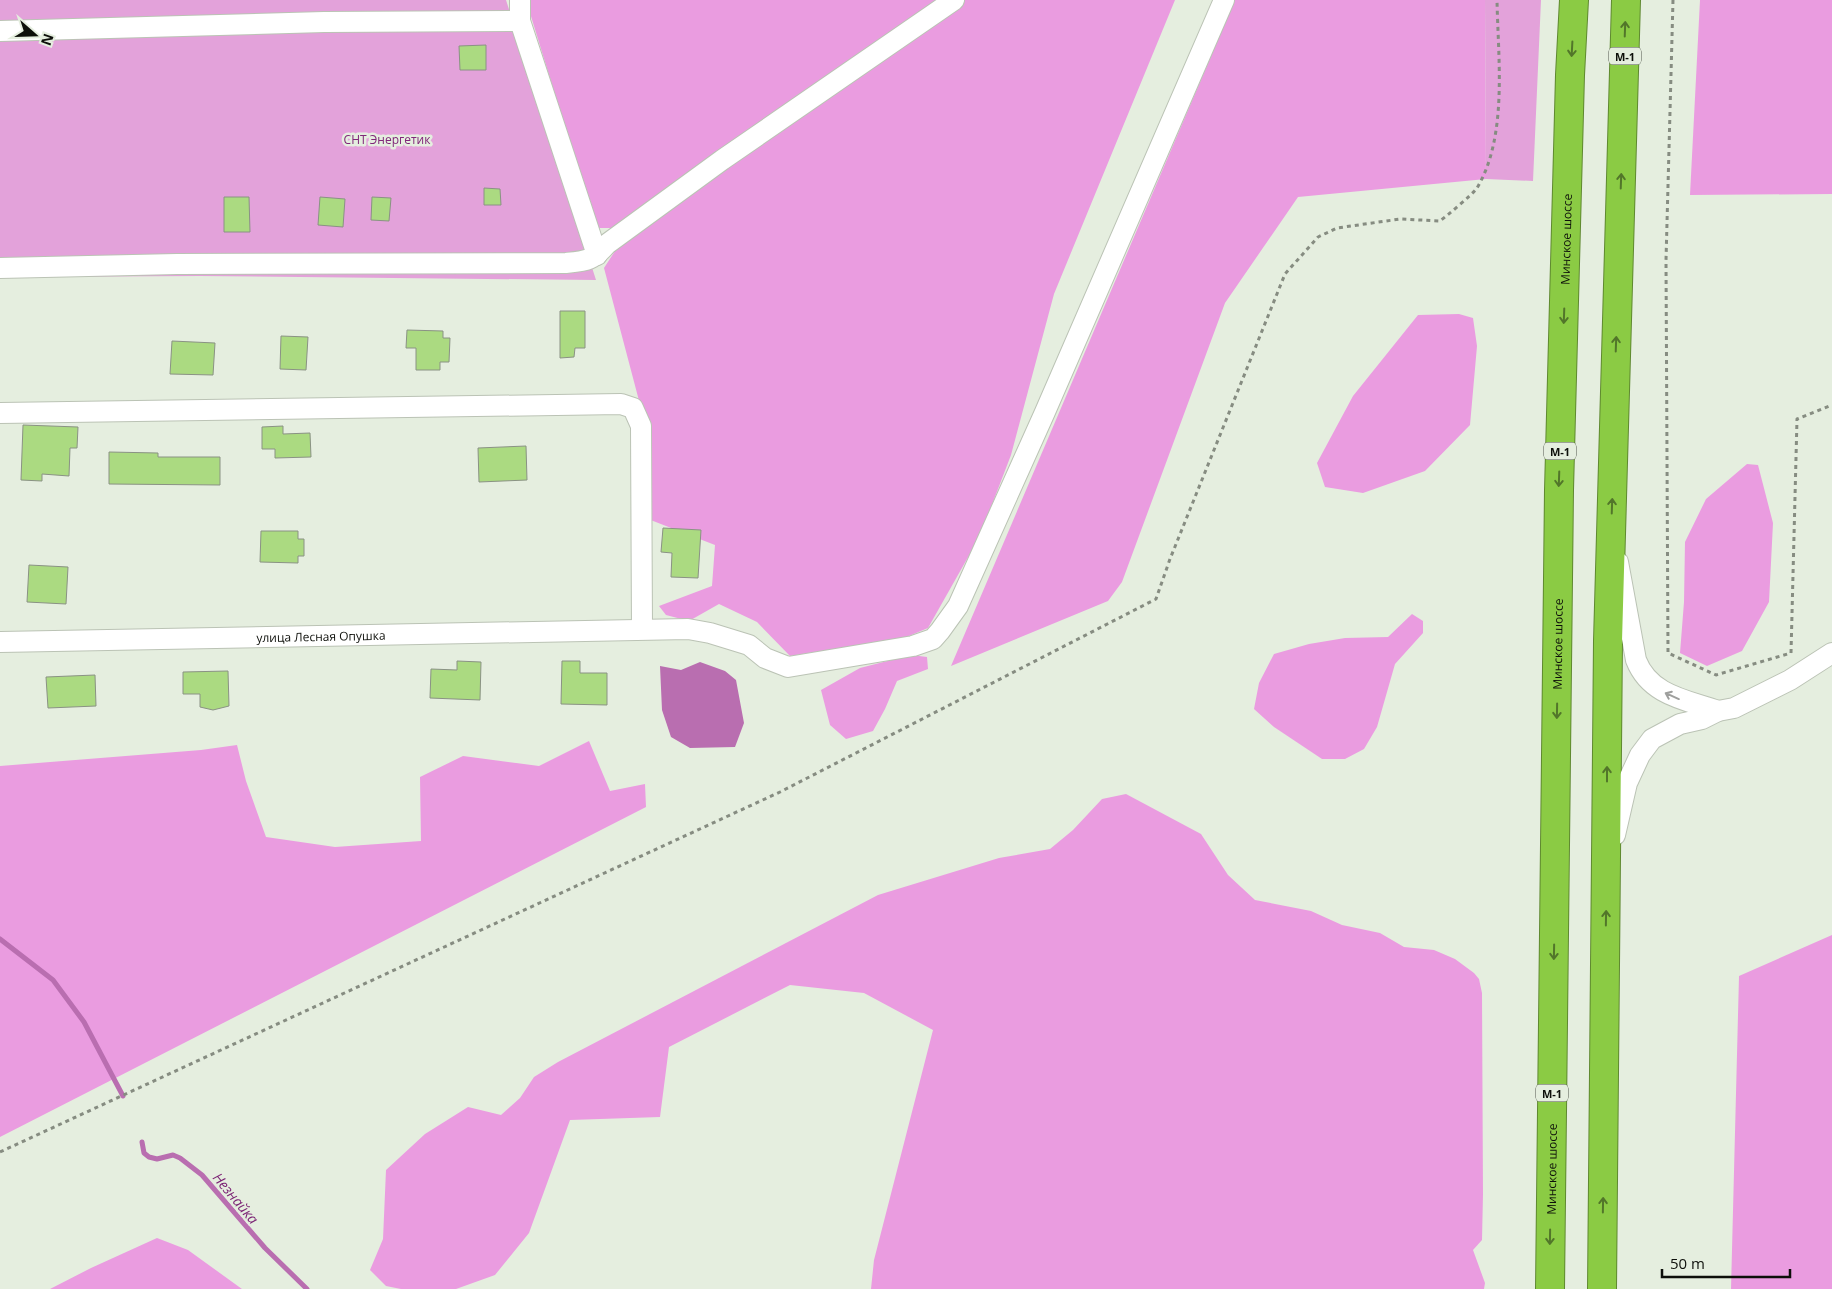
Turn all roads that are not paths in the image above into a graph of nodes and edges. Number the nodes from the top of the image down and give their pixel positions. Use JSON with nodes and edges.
{"nodes":[{"id":1,"x":520,"y":0,"type":"edge"},
{"id":2,"x":954,"y":0,"type":"edge"},
{"id":3,"x":1224,"y":0,"type":"edge"},
{"id":4,"x":1574,"y":0,"type":"edge"},
{"id":5,"x":1626,"y":0,"type":"edge"},
{"id":6,"x":520,"y":21,"type":"junction"},
{"id":7,"x":0,"y":31,"type":"edge"},
{"id":8,"x":597,"y":255,"type":"junction"},
{"id":9,"x":0,"y":268,"type":"edge"},
{"id":10,"x":0,"y":413,"type":"edge"},
{"id":11,"x":1611,"y":535,"type":"junction"},
{"id":12,"x":642,"y":629,"type":"junction"},
{"id":13,"x":0,"y":642,"type":"edge"},
{"id":14,"x":1832,"y":653,"type":"edge"},
{"id":15,"x":1718,"y":711,"type":"junction"},
{"id":16,"x":1607,"y":875,"type":"junction"},
{"id":17,"x":1549,"y":1287,"type":"edge"},
{"id":18,"x":1602,"y":1289,"type":"edge"}],
"edges":[{"from":1,"to":6,"type":"street"},
{"from":2,"to":8,"type":"street"},
{"from":3,"to":12,"type":"street","name":"улица Лесная Опушка"},
{"from":4,"to":17,"type":"highway","name":"Минское шоссе","number":"М-1","one_way":true},
{"from":11,"to":5,"type":"highway","number":"М-1","one_way":true},
{"from":6,"to":7,"type":"street"},
{"from":6,"to":8,"type":"street"},
{"from":8,"to":9,"type":"street"},
{"from":10,"to":12,"type":"street"},
{"from":15,"to":11,"type":"street","one_way":true},
{"from":16,"to":11,"type":"highway","number":"М-1","one_way":true},
{"from":12,"to":13,"type":"street","name":"улица Лесная Опушка"},
{"from":14,"to":15,"type":"street"},
{"from":15,"to":16,"type":"street"},
{"from":18,"to":16,"type":"highway","number":"М-1","one_way":true}]}
